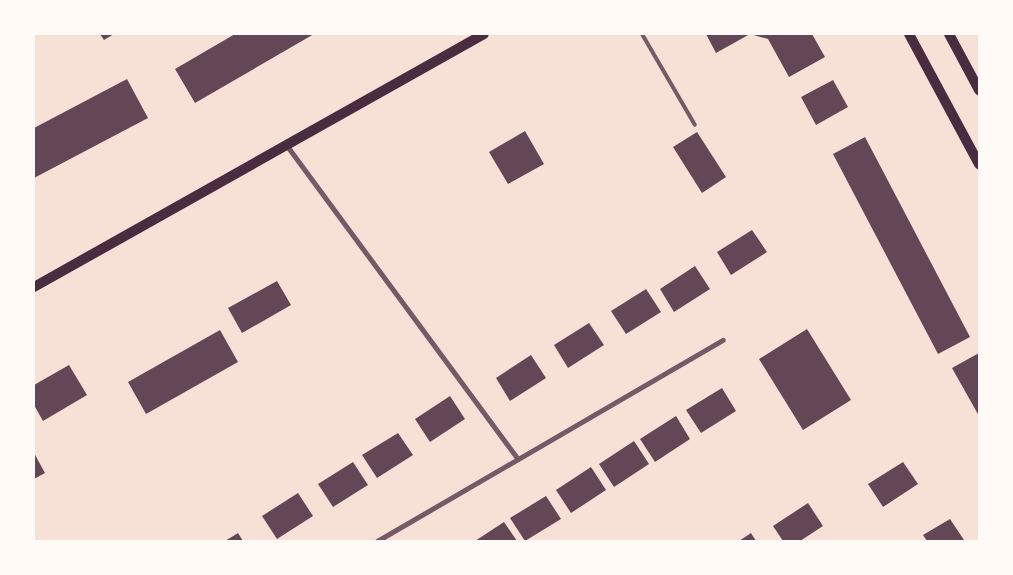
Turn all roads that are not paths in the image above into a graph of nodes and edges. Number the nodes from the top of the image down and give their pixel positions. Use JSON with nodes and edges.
{"nodes":[{"id":1,"x":484,"y":34,"type":"edge"},
{"id":2,"x":642,"y":34,"type":"edge"},
{"id":3,"x":909,"y":34,"type":"edge"},
{"id":4,"x":949,"y":34,"type":"edge"},
{"id":5,"x":979,"y":90,"type":"edge"},
{"id":6,"x":695,"y":125,"type":"dead end"},
{"id":7,"x":287,"y":146,"type":"junction"},
{"id":8,"x":979,"y":164,"type":"edge"},
{"id":9,"x":34,"y":287,"type":"edge"},
{"id":10,"x":723,"y":340,"type":"dead end"},
{"id":11,"x":518,"y":458,"type":"junction"},
{"id":12,"x":377,"y":541,"type":"edge"}],
"edges":[{"from":1,"to":7,"type":"main road"},
{"from":2,"to":6,"type":"lane"},
{"from":3,"to":8,"type":"main road"},
{"from":4,"to":5,"type":"main road"},
{"from":7,"to":9,"type":"main road"},
{"from":7,"to":11,"type":"street"},
{"from":10,"to":11,"type":"street"},
{"from":11,"to":12,"type":"street"}]}
